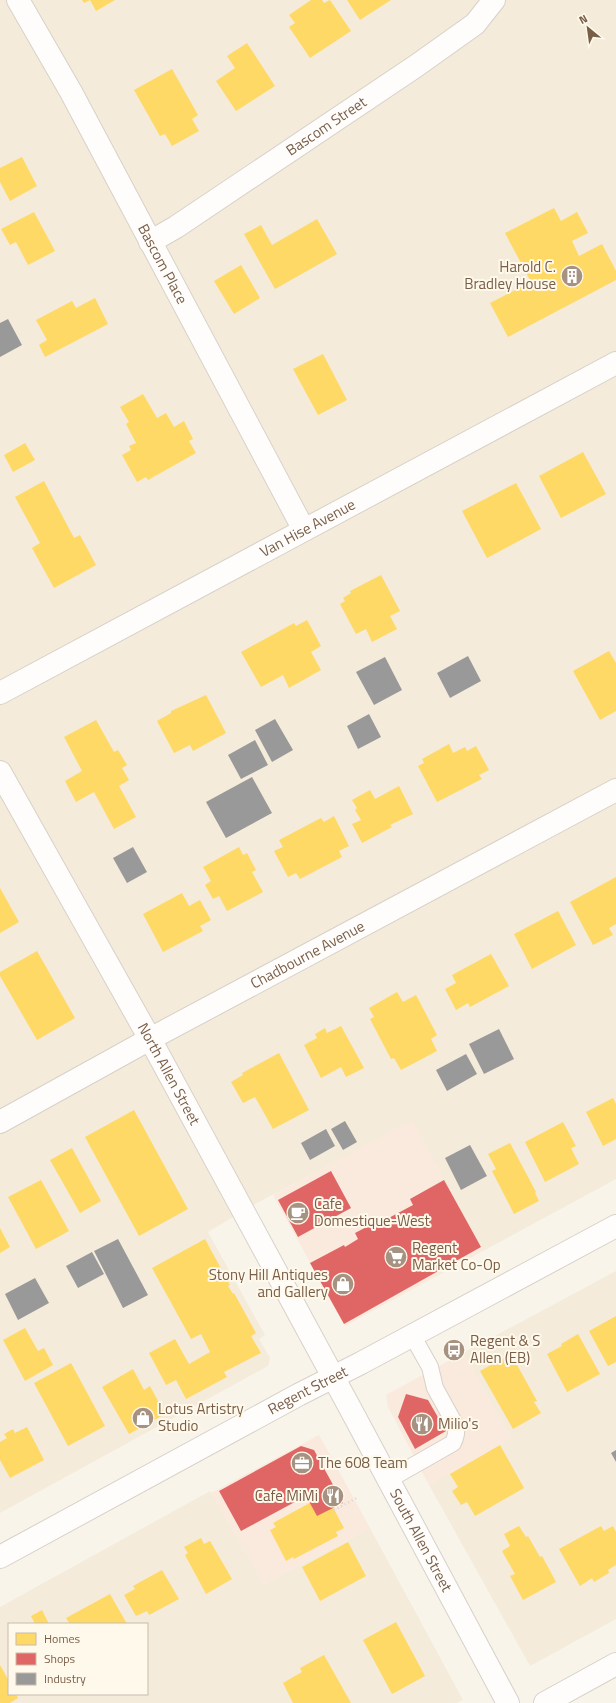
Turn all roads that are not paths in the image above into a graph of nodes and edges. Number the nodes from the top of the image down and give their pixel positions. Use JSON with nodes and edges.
{"nodes":[{"id":1,"x":18,"y":0,"type":"edge"},
{"id":2,"x":494,"y":0,"type":"edge"},
{"id":3,"x":150,"y":242,"type":"junction"},
{"id":4,"x":616,"y":362,"type":"edge"},
{"id":5,"x":304,"y":530,"type":"junction"},
{"id":6,"x":0,"y":693,"type":"edge"},
{"id":7,"x":0,"y":772,"type":"edge"},
{"id":8,"x":616,"y":790,"type":"edge"},
{"id":9,"x":150,"y":1039,"type":"junction"},
{"id":10,"x":0,"y":1122,"type":"edge"},
{"id":11,"x":616,"y":1226,"type":"edge"},
{"id":12,"x":412,"y":1336,"type":"junction"},
{"id":13,"x":333,"y":1378,"type":"junction"},
{"id":14,"x":388,"y":1480,"type":"junction"},
{"id":15,"x":0,"y":1558,"type":"edge"},
{"id":16,"x":616,"y":1664,"type":"edge"},
{"id":17,"x":508,"y":1703,"type":"edge"},
{"id":18,"x":544,"y":1703,"type":"edge"}],
"edges":[{"from":1,"to":3,"type":"street","name":"Bascom Place"},
{"from":2,"to":3,"type":"street","name":"Bascom Street"},
{"from":3,"to":5,"type":"street","name":"Bascom Place"},
{"from":4,"to":5,"type":"street","name":"Van Hise Avenue"},
{"from":5,"to":6,"type":"street","name":"Van Hise Avenue"},
{"from":7,"to":9,"type":"street","name":"North Allen Street"},
{"from":8,"to":9,"type":"street","name":"Chadbourne Avenue"},
{"from":9,"to":10,"type":"street","name":"Chadbourne Avenue"},
{"from":9,"to":13,"type":"street","name":"North Allen Street"},
{"from":11,"to":12,"type":"street","name":"Regent Street"},
{"from":12,"to":13,"type":"street","name":"Regent Street"},
{"from":12,"to":14,"type":"lane"},
{"from":13,"to":14,"type":"street","name":"South Allen Street"},
{"from":13,"to":15,"type":"street","name":"Regent Street"},
{"from":14,"to":17,"type":"street","name":"South Allen Street"},
{"from":16,"to":18,"type":"street"}]}
